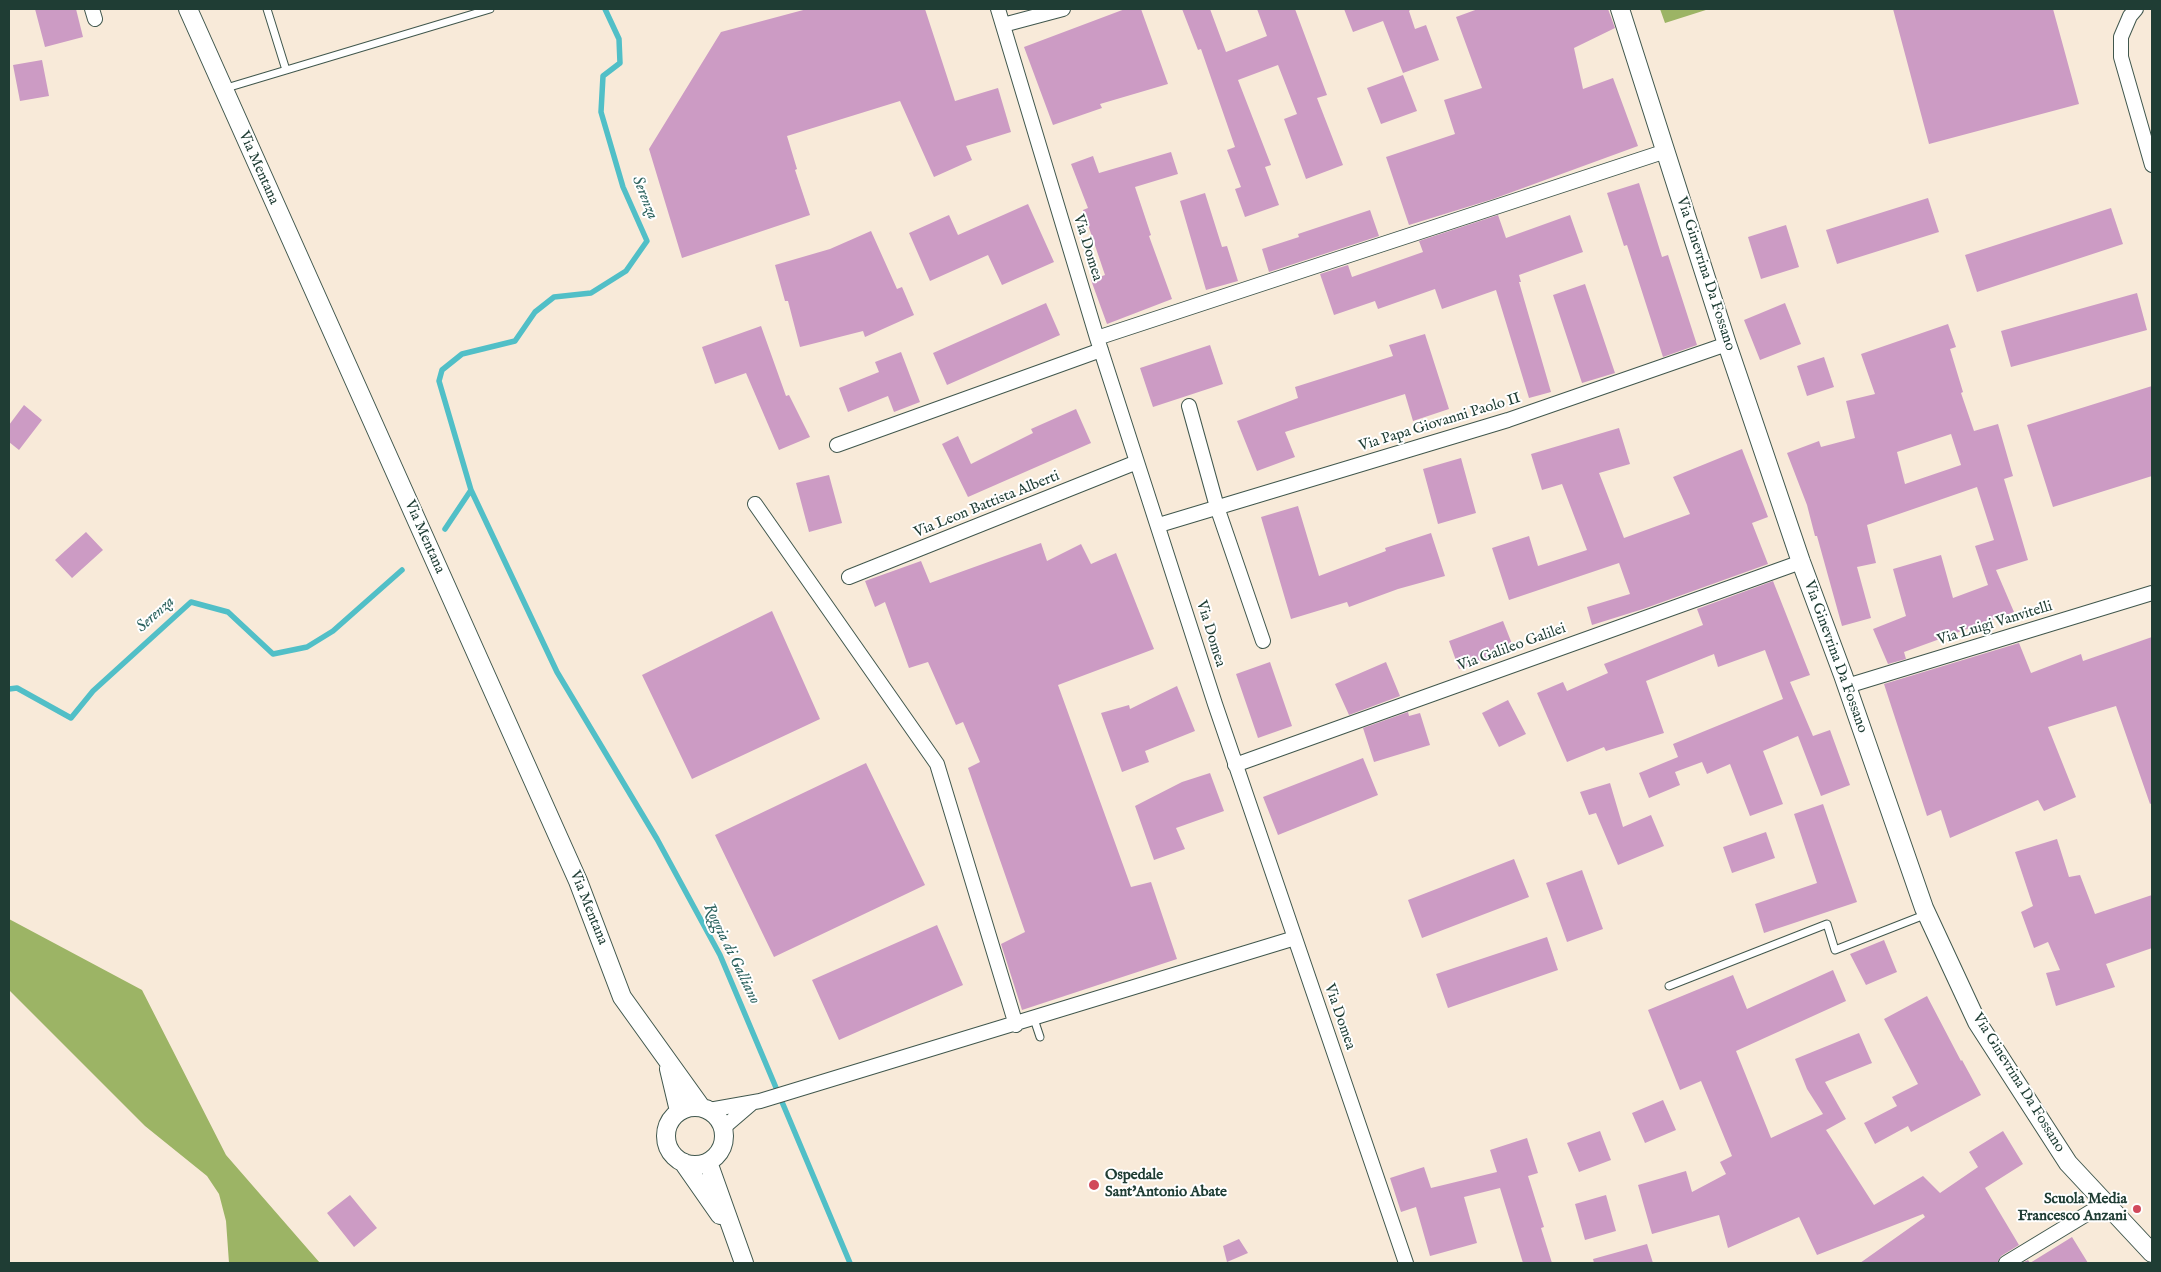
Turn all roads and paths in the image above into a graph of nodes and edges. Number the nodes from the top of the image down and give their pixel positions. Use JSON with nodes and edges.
{"nodes":[{"id":1,"x":188,"y":9,"type":"edge"},
{"id":2,"x":267,"y":9,"type":"edge"},
{"id":3,"x":490,"y":9,"type":"edge"},
{"id":4,"x":998,"y":9,"type":"edge"},
{"id":5,"x":1062,"y":9,"type":"edge"},
{"id":6,"x":1620,"y":9,"type":"edge"},
{"id":7,"x":2136,"y":9,"type":"edge"},
{"id":8,"x":1003,"y":25,"type":"junction"},
{"id":9,"x":286,"y":70,"type":"junction"},
{"id":10,"x":223,"y":89,"type":"junction"},
{"id":11,"x":1666,"y":151,"type":"junction"},
{"id":12,"x":2152,"y":165,"type":"edge"},
{"id":13,"x":1099,"y":344,"type":"junction"},
{"id":14,"x":1727,"y":344,"type":"junction"},
{"id":15,"x":1189,"y":406,"type":"dead end"},
{"id":16,"x":837,"y":445,"type":"dead end"},
{"id":17,"x":1137,"y":462,"type":"junction"},
{"id":18,"x":755,"y":504,"type":"dead end"},
{"id":19,"x":1217,"y":507,"type":"junction"},
{"id":20,"x":1159,"y":525,"type":"junction"},
{"id":21,"x":1800,"y":562,"type":"junction"},
{"id":22,"x":849,"y":577,"type":"dead end"},
{"id":23,"x":2152,"y":593,"type":"edge"},
{"id":24,"x":1263,"y":642,"type":"dead end"},
{"id":25,"x":1847,"y":686,"type":"junction"},
{"id":26,"x":1234,"y":765,"type":"junction"},
{"id":27,"x":1927,"y":914,"type":"junction"},
{"id":28,"x":1295,"y":938,"type":"junction"},
{"id":29,"x":1669,"y":986,"type":"dead end"},
{"id":30,"x":1034,"y":1019,"type":"junction"},
{"id":31,"x":1016,"y":1025,"type":"junction"},
{"id":32,"x":1040,"y":1037,"type":"dead end"},
{"id":33,"x":667,"y":1061,"type":"junction"},
{"id":34,"x":756,"y":1102,"type":"junction"},
{"id":35,"x":705,"y":1108,"type":"junction"},
{"id":36,"x":679,"y":1111,"type":"junction"},
{"id":37,"x":723,"y":1128,"type":"junction"},
{"id":38,"x":682,"y":1162,"type":"junction"},
{"id":39,"x":708,"y":1162,"type":"junction"},
{"id":40,"x":2105,"y":1203,"type":"junction"},
{"id":41,"x":732,"y":1232,"type":"junction"},
{"id":42,"x":2152,"y":1253,"type":"edge"},
{"id":43,"x":744,"y":1263,"type":"edge"},
{"id":44,"x":1406,"y":1263,"type":"edge"},
{"id":45,"x":2006,"y":1263,"type":"edge"}],
"edges":[{"from":1,"to":10,"type":"street","name":"Via Mentana"},
{"from":2,"to":9,"type":"lane"},
{"from":3,"to":9,"type":"lane"},
{"from":4,"to":8,"type":"street","name":"Via Domea"},
{"from":5,"to":8,"type":"street"},
{"from":6,"to":11,"type":"street","name":"Via Ginevrina Da Fossano"},
{"from":7,"to":12,"type":"street"},
{"from":8,"to":13,"type":"street","name":"Via Domea"},
{"from":9,"to":10,"type":"lane"},
{"from":10,"to":33,"type":"street","name":"Via Mentana"},
{"from":11,"to":13,"type":"street"},
{"from":11,"to":14,"type":"street","name":"Via Ginevrina Da Fossano"},
{"from":13,"to":16,"type":"street"},
{"from":13,"to":17,"type":"street","name":"Via Domea"},
{"from":14,"to":19,"type":"street","name":"Via Papa Giovanni Paolo II"},
{"from":14,"to":21,"type":"street","name":"Via Ginevrina Da Fossano"},
{"from":15,"to":19,"type":"street"},
{"from":17,"to":20,"type":"street","name":"Via Domea"},
{"from":17,"to":22,"type":"street","name":"Via Leon Battista Alberti"},
{"from":18,"to":31,"type":"street"},
{"from":19,"to":20,"type":"street","name":"Via Papa Giovanni Paolo II"},
{"from":19,"to":24,"type":"street"},
{"from":20,"to":26,"type":"street","name":"Via Domea"},
{"from":21,"to":25,"type":"street","name":"Via Ginevrina Da Fossano"},
{"from":21,"to":26,"type":"street","name":"Via Galileo Galilei"},
{"from":23,"to":25,"type":"street","name":"Via Luigi Vanvitelli"},
{"from":25,"to":27,"type":"street","name":"Via Ginevrina Da Fossano"},
{"from":26,"to":28,"type":"street","name":"Via Domea"},
{"from":27,"to":29,"type":"lane"},
{"from":27,"to":40,"type":"street","name":"Via Ginevrina Da Fossano"},
{"from":28,"to":30,"type":"street"},
{"from":28,"to":44,"type":"street","name":"Via Domea"},
{"from":30,"to":31,"type":"street"},
{"from":30,"to":32,"type":"lane"},
{"from":31,"to":34,"type":"street"},
{"from":33,"to":35,"type":"street","name":"Via Mentana"},
{"from":33,"to":36,"type":"street","name":"Via Mentana"},
{"from":34,"to":35,"type":"street"},
{"from":34,"to":37,"type":"street"},
{"from":35,"to":36,"type":"street"},
{"from":35,"to":37,"type":"street"},
{"from":36,"to":38,"type":"street"},
{"from":37,"to":39,"type":"street"},
{"from":38,"to":39,"type":"street"},
{"from":38,"to":41,"type":"street"},
{"from":39,"to":41,"type":"street"},
{"from":40,"to":42,"type":"street","name":"Via Ginevrina Da Fossano"},
{"from":40,"to":45,"type":"street"},
{"from":41,"to":43,"type":"street"}]}
